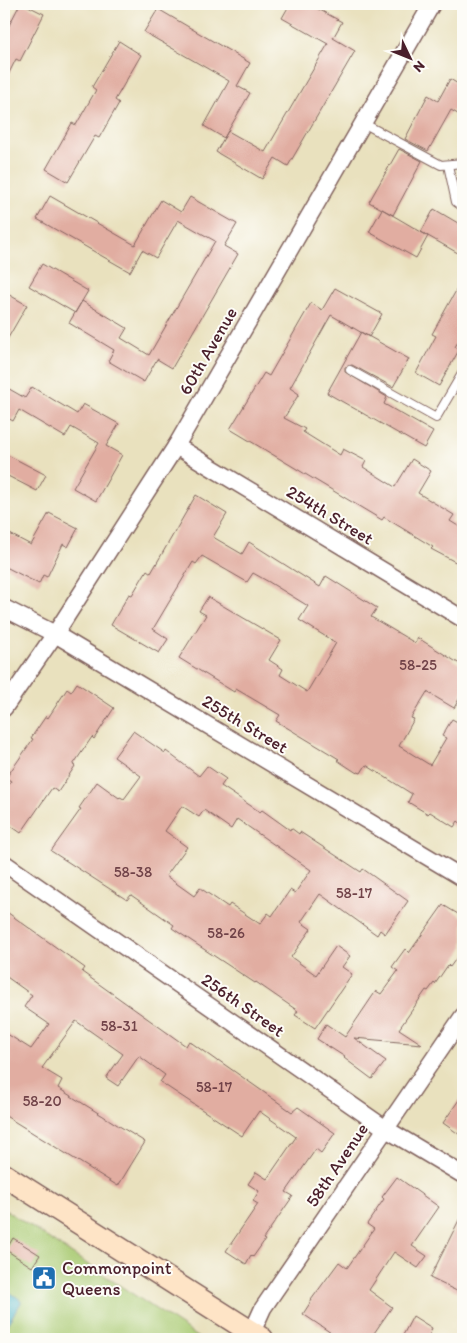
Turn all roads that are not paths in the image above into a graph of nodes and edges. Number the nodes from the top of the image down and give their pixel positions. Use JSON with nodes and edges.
{"nodes":[{"id":1,"x":432,"y":4,"type":"edge"},
{"id":2,"x":363,"y":123,"type":"junction"},
{"id":3,"x":463,"y":164,"type":"edge"},
{"id":4,"x":448,"y":165,"type":"junction"},
{"id":5,"x":463,"y":206,"type":"edge"},
{"id":6,"x":350,"y":370,"type":"dead end"},
{"id":7,"x":463,"y":372,"type":"edge"},
{"id":8,"x":176,"y":446,"type":"junction"},
{"id":9,"x":4,"y":608,"type":"edge"},
{"id":10,"x":463,"y":619,"type":"edge"},
{"id":11,"x":55,"y":634,"type":"junction"},
{"id":12,"x":4,"y":708,"type":"edge"},
{"id":13,"x":4,"y":863,"type":"edge"},
{"id":14,"x":463,"y":878,"type":"edge"},
{"id":15,"x":463,"y":1016,"type":"edge"},
{"id":16,"x":386,"y":1129,"type":"junction"},
{"id":17,"x":4,"y":1175,"type":"edge"},
{"id":18,"x":463,"y":1176,"type":"edge"},
{"id":19,"x":254,"y":1337,"type":"edge"}],
"edges":[{"from":1,"to":2,"type":"street","name":"60th Avenue"},
{"from":2,"to":4,"type":"lane"},
{"from":2,"to":8,"type":"street","name":"60th Avenue"},
{"from":3,"to":4,"type":"lane"},
{"from":4,"to":5,"type":"lane"},
{"from":6,"to":7,"type":"lane"},
{"from":8,"to":10,"type":"street","name":"254th Street"},
{"from":8,"to":11,"type":"street","name":"60th Avenue"},
{"from":9,"to":11,"type":"street","name":"255th Street"},
{"from":11,"to":12,"type":"street","name":"60th Avenue"},
{"from":11,"to":14,"type":"street","name":"255th Street"},
{"from":13,"to":16,"type":"street","name":"256th Street"},
{"from":15,"to":16,"type":"street","name":"58th Avenue"},
{"from":16,"to":18,"type":"street","name":"256th Street"},
{"from":16,"to":19,"type":"street","name":"58th Avenue"},
{"from":17,"to":19,"type":"main road"}]}
